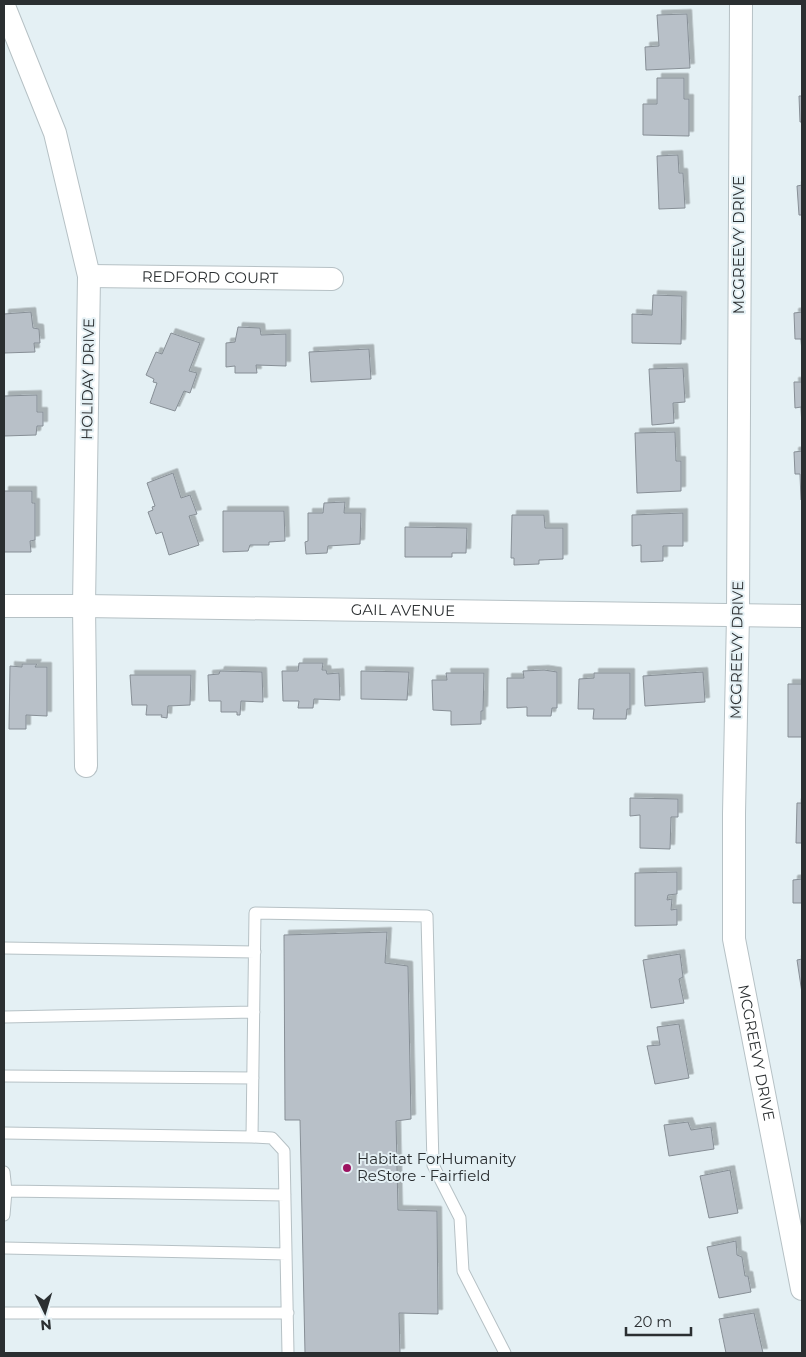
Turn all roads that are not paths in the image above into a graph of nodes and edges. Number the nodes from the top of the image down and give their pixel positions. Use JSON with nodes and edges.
{"nodes":[{"id":1,"x":741,"y":4,"type":"edge"},
{"id":2,"x":4,"y":6,"type":"edge"},
{"id":3,"x":89,"y":276,"type":"junction"},
{"id":4,"x":332,"y":278,"type":"dead end"},
{"id":5,"x":4,"y":606,"type":"edge"},
{"id":6,"x":84,"y":606,"type":"junction"},
{"id":7,"x":738,"y":615,"type":"junction"},
{"id":8,"x":802,"y":616,"type":"edge"},
{"id":9,"x":86,"y":766,"type":"dead end"},
{"id":10,"x":4,"y":948,"type":"edge"},
{"id":11,"x":255,"y":952,"type":"junction"},
{"id":12,"x":254,"y":1012,"type":"junction"},
{"id":13,"x":4,"y":1016,"type":"edge"},
{"id":14,"x":4,"y":1076,"type":"edge"},
{"id":15,"x":253,"y":1078,"type":"junction"},
{"id":16,"x":4,"y":1133,"type":"edge"},
{"id":17,"x":252,"y":1137,"type":"junction"},
{"id":18,"x":4,"y":1172,"type":"edge"},
{"id":19,"x":6,"y":1191,"type":"junction"},
{"id":20,"x":286,"y":1195,"type":"junction"},
{"id":21,"x":4,"y":1215,"type":"edge"},
{"id":22,"x":4,"y":1248,"type":"edge"},
{"id":23,"x":286,"y":1254,"type":"junction"},
{"id":24,"x":802,"y":1289,"type":"edge"},
{"id":25,"x":4,"y":1313,"type":"edge"},
{"id":26,"x":288,"y":1313,"type":"junction"},
{"id":27,"x":288,"y":1353,"type":"edge"},
{"id":28,"x":505,"y":1353,"type":"edge"}],
"edges":[{"from":1,"to":7,"type":"street","name":"MCGREEVY DRIVE"},
{"from":2,"to":3,"type":"street","name":"HOLIDAY DRIVE"},
{"from":3,"to":4,"type":"street","name":"REDFORD COURT"},
{"from":3,"to":6,"type":"street","name":"HOLIDAY DRIVE"},
{"from":5,"to":6,"type":"street","name":"GAIL AVENUE"},
{"from":6,"to":7,"type":"street","name":"GAIL AVENUE"},
{"from":6,"to":9,"type":"street","name":"HOLIDAY DRIVE"},
{"from":7,"to":8,"type":"street","name":"GAIL AVENUE"},
{"from":7,"to":24,"type":"street","name":"MCGREEVY DRIVE"},
{"from":10,"to":11,"type":"lane"},
{"from":11,"to":12,"type":"lane"},
{"from":11,"to":28,"type":"lane"},
{"from":12,"to":13,"type":"lane"},
{"from":12,"to":15,"type":"lane"},
{"from":14,"to":15,"type":"lane"},
{"from":15,"to":17,"type":"lane"},
{"from":16,"to":17,"type":"lane"},
{"from":17,"to":20,"type":"lane"},
{"from":18,"to":19,"type":"lane"},
{"from":19,"to":20,"type":"lane"},
{"from":19,"to":21,"type":"lane"},
{"from":20,"to":23,"type":"lane"},
{"from":22,"to":23,"type":"lane"},
{"from":23,"to":26,"type":"lane"},
{"from":25,"to":26,"type":"lane"},
{"from":26,"to":27,"type":"lane"}]}
